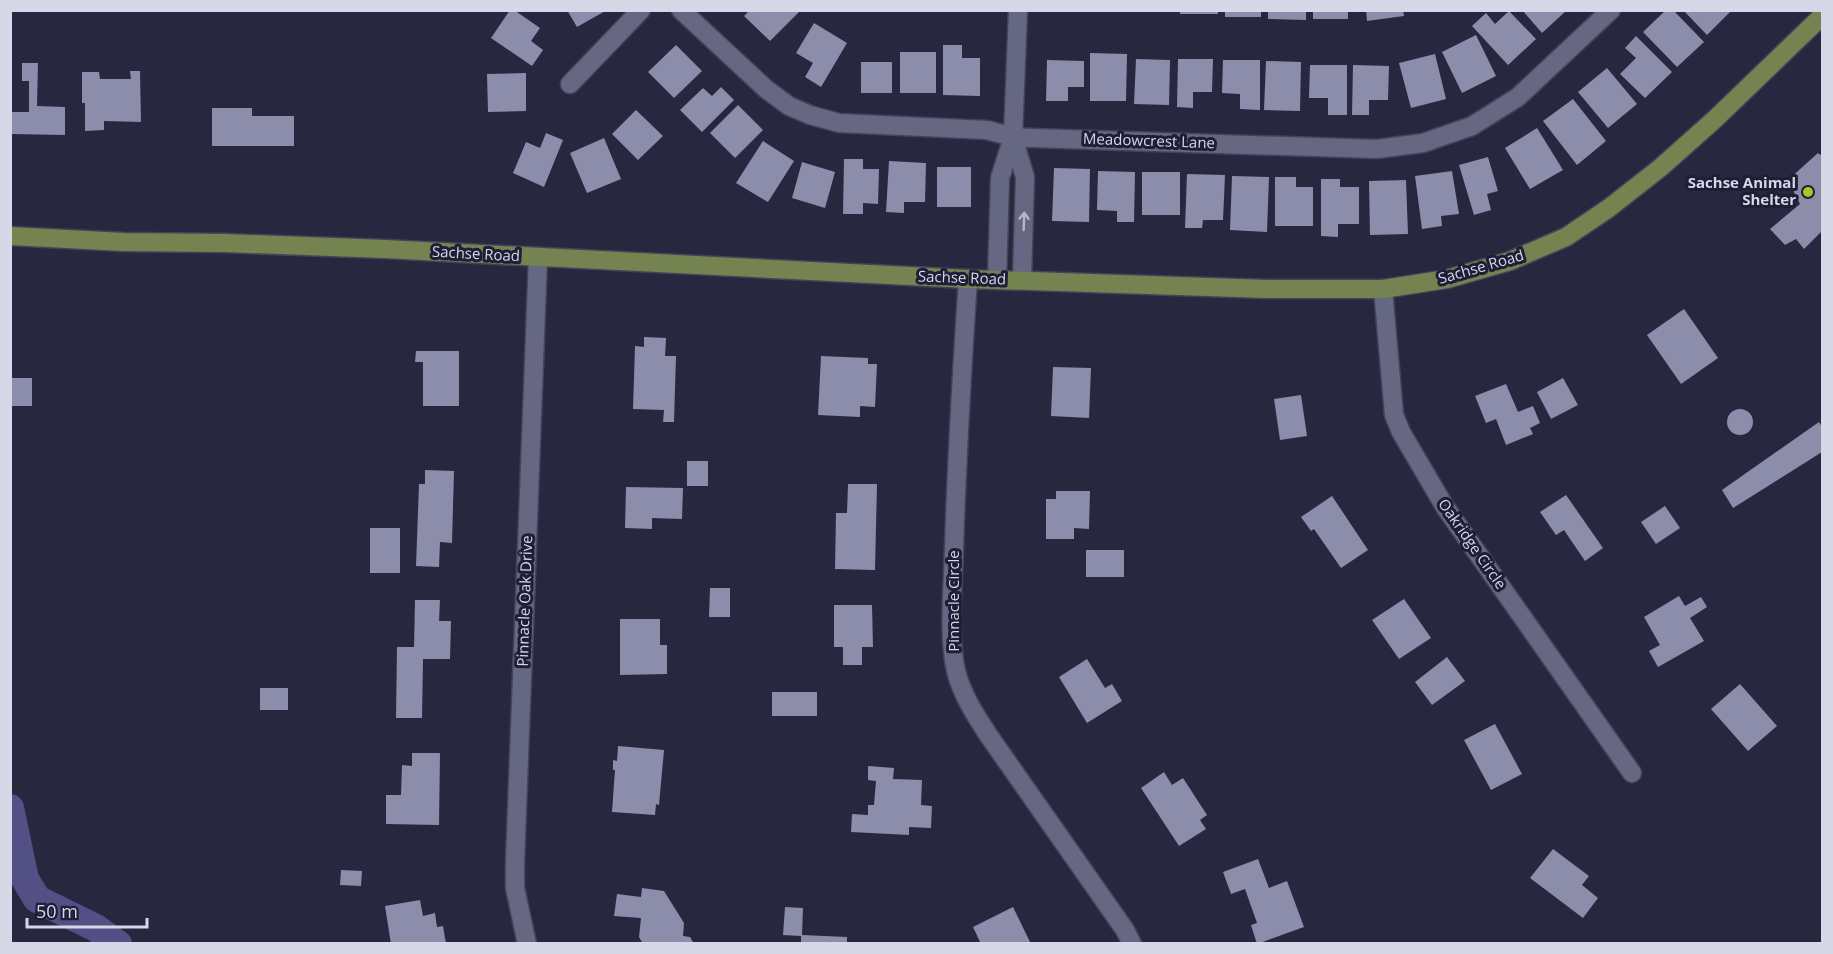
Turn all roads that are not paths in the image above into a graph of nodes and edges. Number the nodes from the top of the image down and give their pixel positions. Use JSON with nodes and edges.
{"nodes":[{"id":1,"x":640,"y":10,"type":"edge"},
{"id":2,"x":681,"y":10,"type":"edge"},
{"id":3,"x":1018,"y":10,"type":"edge"},
{"id":4,"x":1611,"y":10,"type":"edge"},
{"id":5,"x":1822,"y":16,"type":"edge"},
{"id":6,"x":570,"y":84,"type":"dead end"},
{"id":7,"x":1013,"y":137,"type":"junction"},
{"id":8,"x":10,"y":236,"type":"edge"},
{"id":9,"x":538,"y":256,"type":"junction"},
{"id":10,"x":968,"y":279,"type":"junction"},
{"id":11,"x":997,"y":279,"type":"junction"},
{"id":12,"x":1022,"y":279,"type":"junction"},
{"id":13,"x":1383,"y":289,"type":"junction"},
{"id":14,"x":1632,"y":773,"type":"dead end"},
{"id":15,"x":527,"y":944,"type":"edge"},
{"id":16,"x":1132,"y":944,"type":"edge"}],
"edges":[{"from":1,"to":6,"type":"street"},
{"from":2,"to":7,"type":"street","name":"Meadowcrest Lane"},
{"from":3,"to":7,"type":"street"},
{"from":4,"to":7,"type":"street","name":"Meadowcrest Lane"},
{"from":5,"to":13,"type":"main road","name":"Sachse Road"},
{"from":7,"to":11,"type":"street"},
{"from":12,"to":7,"type":"street","one_way":true},
{"from":8,"to":9,"type":"main road","name":"Sachse Road"},
{"from":9,"to":10,"type":"main road","name":"Sachse Road"},
{"from":9,"to":15,"type":"street","name":"Pinnacle Oak Drive"},
{"from":10,"to":11,"type":"main road","name":"Sachse Road"},
{"from":10,"to":16,"type":"street","name":"Pinnacle Circle"},
{"from":11,"to":12,"type":"main road","name":"Sachse Road"},
{"from":12,"to":13,"type":"main road","name":"Sachse Road"},
{"from":13,"to":14,"type":"street","name":"Oakridge Circle"}]}
